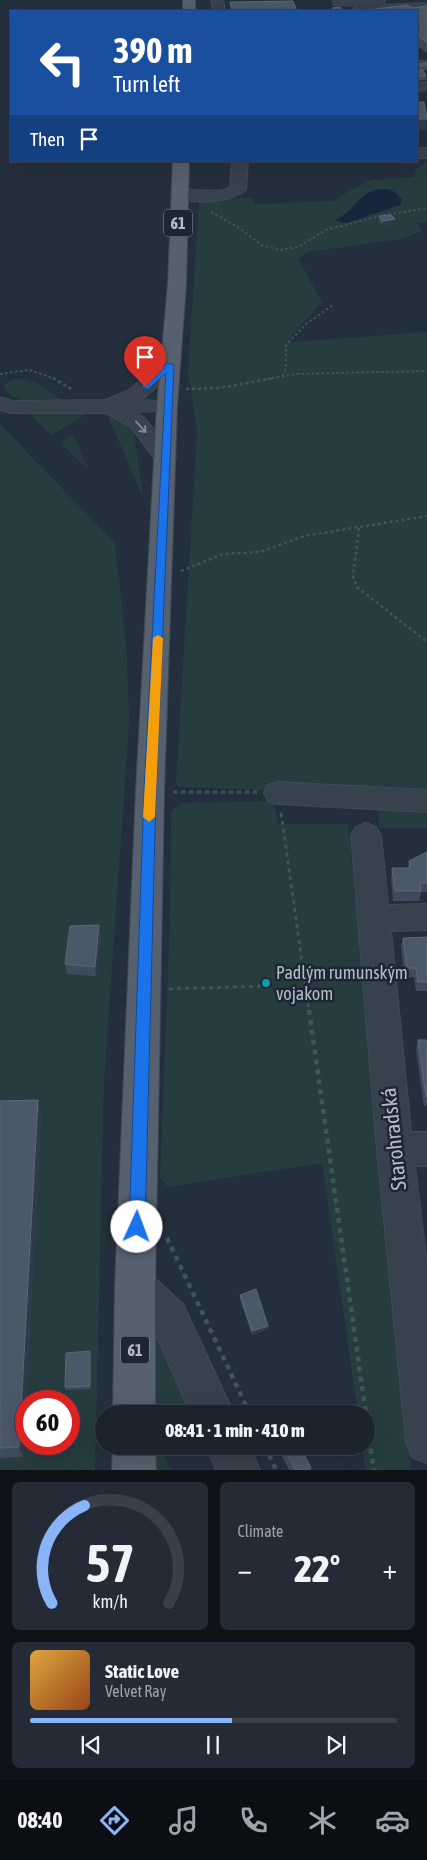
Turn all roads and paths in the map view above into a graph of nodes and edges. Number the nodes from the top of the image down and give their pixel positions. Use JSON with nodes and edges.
{"nodes":[{"id":1,"x":386,"y":0,"type":"edge"},
{"id":2,"x":338,"y":2,"type":"dead end"},
{"id":3,"x":425,"y":7,"type":"edge"},
{"id":4,"x":360,"y":10,"type":"edge"},
{"id":5,"x":181,"y":162,"type":"edge"},
{"id":6,"x":240,"y":162,"type":"edge"},
{"id":7,"x":179,"y":200,"type":"junction"},
{"id":8,"x":427,"y":208,"type":"edge"},
{"id":9,"x":333,"y":306,"type":"dead end"},
{"id":10,"x":170,"y":365,"type":"junction"},
{"id":11,"x":427,"y":371,"type":"edge"},
{"id":12,"x":0,"y":374,"type":"edge"},
{"id":13,"x":282,"y":377,"type":"junction"},
{"id":14,"x":77,"y":393,"type":"dead end"},
{"id":15,"x":168,"y":397,"type":"junction"},
{"id":16,"x":0,"y":403,"type":"edge"},
{"id":17,"x":109,"y":406,"type":"junction"},
{"id":18,"x":165,"y":457,"type":"junction"},
{"id":19,"x":427,"y":516,"type":"edge"},
{"id":20,"x":359,"y":528,"type":"junction"},
{"id":21,"x":162,"y":572,"type":"junction"},
{"id":22,"x":427,"y":642,"type":"edge"},
{"id":23,"x":150,"y":792,"type":"junction"},
{"id":24,"x":278,"y":793,"type":"junction"},
{"id":25,"x":427,"y":801,"type":"edge"},
{"id":26,"x":366,"y":835,"type":"dead end"},
{"id":27,"x":427,"y":917,"type":"edge"},
{"id":28,"x":373,"y":918,"type":"junction"},
{"id":29,"x":261,"y":986,"type":"dead end"},
{"id":30,"x":167,"y":989,"type":"dead end"},
{"id":31,"x":411,"y":1149,"type":"edge"},
{"id":32,"x":166,"y":1230,"type":"dead end"},
{"id":33,"x":135,"y":1287,"type":"junction"},
{"id":34,"x":134,"y":1405,"type":"edge"},
{"id":35,"x":209,"y":1405,"type":"edge"},
{"id":36,"x":246,"y":1405,"type":"edge"},
{"id":37,"x":365,"y":1405,"type":"edge"},
{"id":38,"x":427,"y":1442,"type":"edge"},
{"id":39,"x":134,"y":1455,"type":"edge"},
{"id":40,"x":231,"y":1455,"type":"edge"},
{"id":41,"x":269,"y":1455,"type":"edge"},
{"id":42,"x":372,"y":1455,"type":"edge"},
{"id":43,"x":134,"y":1470,"type":"edge"},
{"id":44,"x":238,"y":1470,"type":"edge"},
{"id":45,"x":276,"y":1470,"type":"edge"},
{"id":46,"x":374,"y":1470,"type":"edge"}],
"edges":[{"from":1,"to":2,"type":"street"},
{"from":3,"to":4,"type":"street"},
{"from":5,"to":7,"type":"main road","number":"61"},
{"from":6,"to":7,"type":"street"},
{"from":7,"to":8,"type":"path"},
{"from":7,"to":10,"type":"main road","number":"61"},
{"from":9,"to":13,"type":"path"},
{"from":10,"to":15,"type":"main road","number":"61"},
{"from":10,"to":17,"type":"street"},
{"from":11,"to":13,"type":"path"},
{"from":12,"to":14,"type":"path"},
{"from":13,"to":15,"type":"path"},
{"from":15,"to":17,"type":"street"},
{"from":15,"to":18,"type":"main road","number":"61"},
{"from":16,"to":17,"type":"street"},
{"from":17,"to":18,"type":"street","one_way":true},
{"from":18,"to":21,"type":"main road","number":"61"},
{"from":19,"to":20,"type":"path"},
{"from":20,"to":21,"type":"path"},
{"from":20,"to":22,"type":"path"},
{"from":21,"to":23,"type":"main road","number":"61"},
{"from":23,"to":24,"type":"path"},
{"from":23,"to":33,"type":"main road","number":"61"},
{"from":24,"to":25,"type":"street"},
{"from":24,"to":37,"type":"path"},
{"from":26,"to":28,"type":"street","name":"Starohradská"},
{"from":27,"to":28,"type":"street"},
{"from":28,"to":31,"type":"street","name":"Starohradská"},
{"from":29,"to":30,"type":"path"},
{"from":31,"to":38,"type":"street","name":"Starohradská"},
{"from":32,"to":36,"type":"path"},
{"from":33,"to":34,"type":"main road","number":"61"},
{"from":33,"to":35,"type":"street"},
{"from":39,"to":43,"type":"main road"},
{"from":40,"to":44,"type":"street"},
{"from":41,"to":45,"type":"path"},
{"from":42,"to":46,"type":"path"}]}
